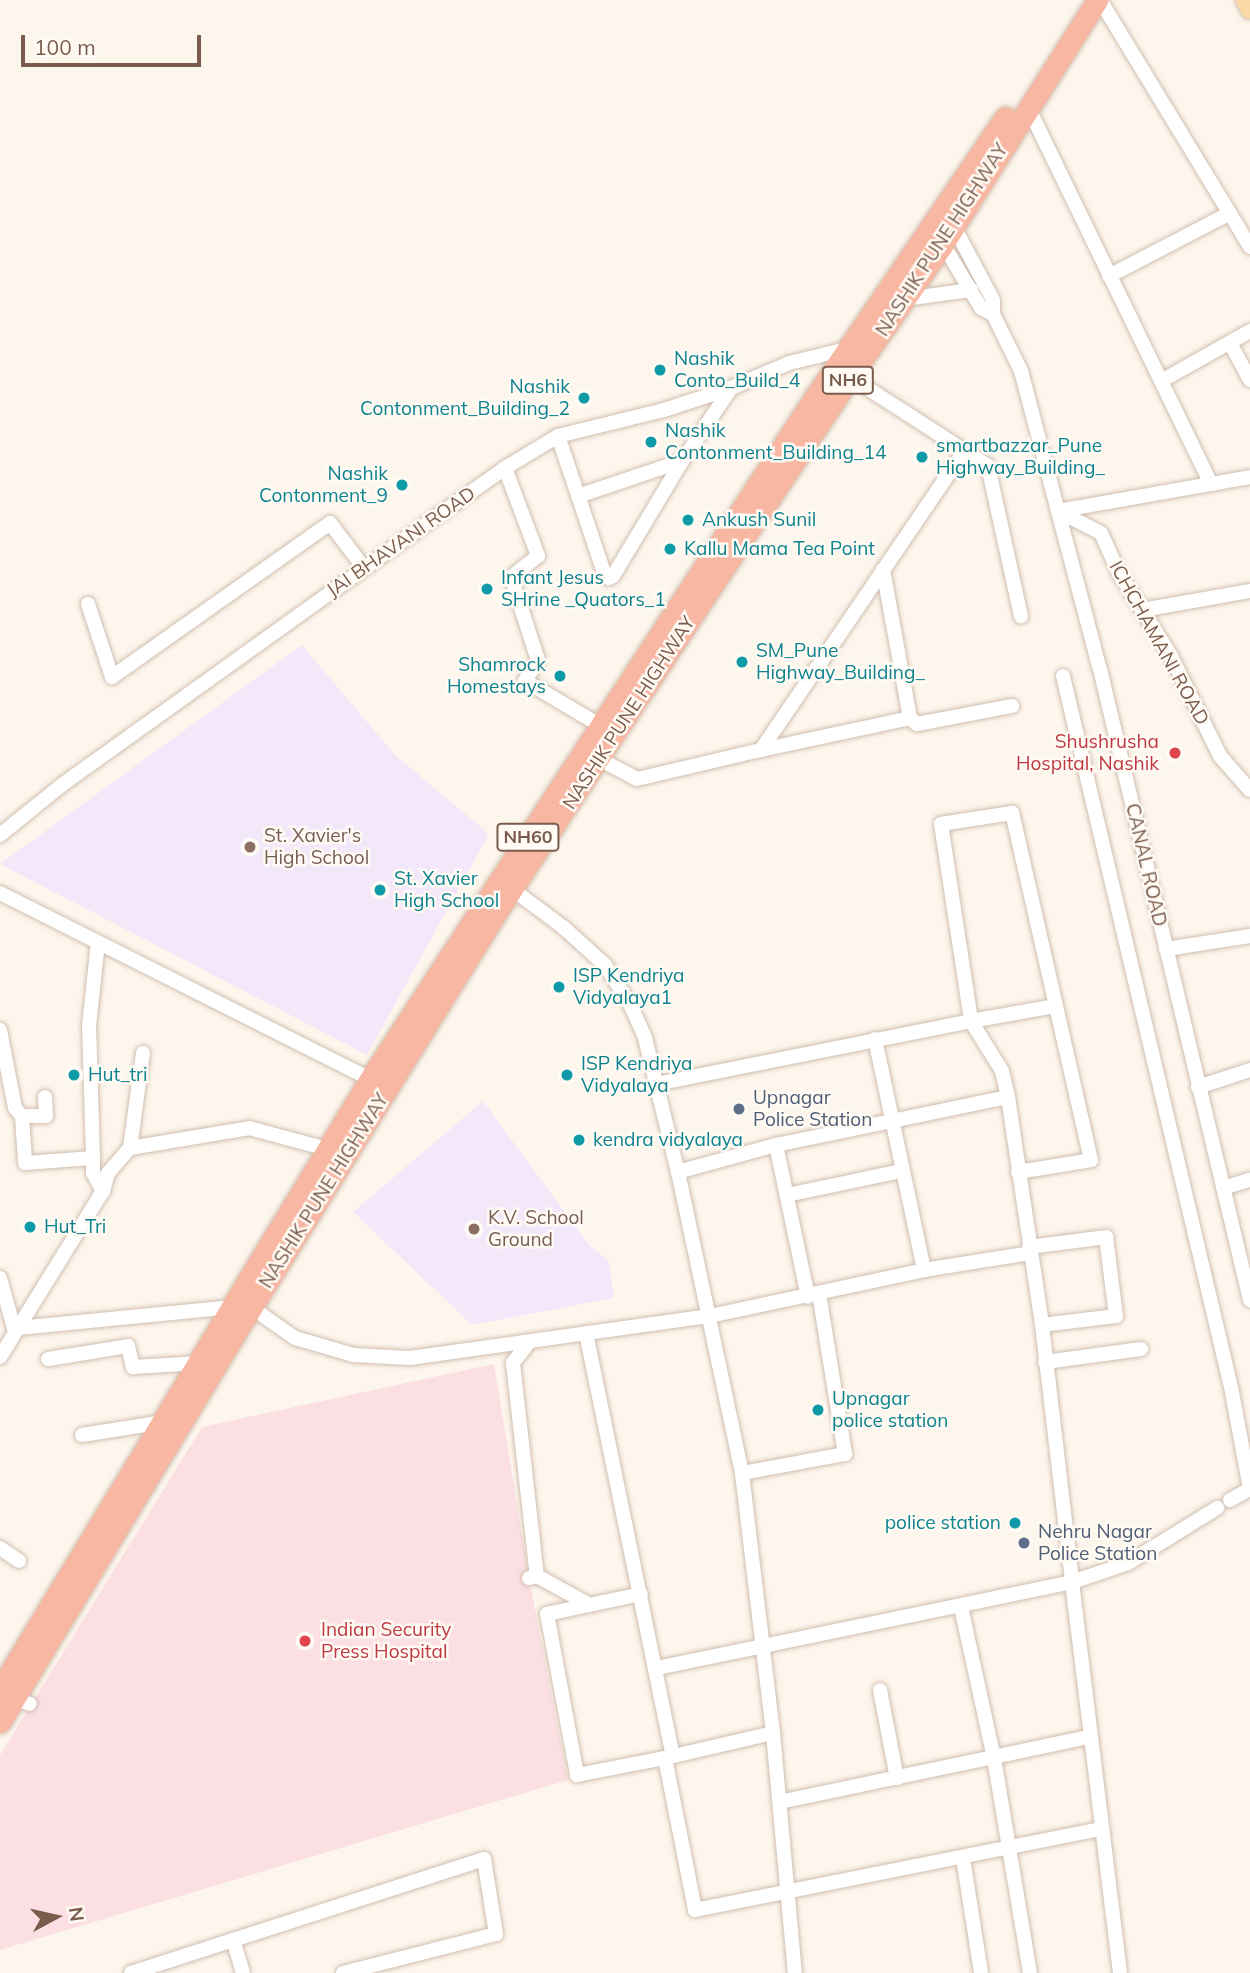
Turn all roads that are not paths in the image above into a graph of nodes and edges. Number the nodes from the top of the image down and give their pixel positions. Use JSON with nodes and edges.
{"nodes":[{"id":1,"x":1081,"y":0,"type":"edge"},
{"id":2,"x":1098,"y":0,"type":"edge"},
{"id":3,"x":1245,"y":0,"type":"edge"},
{"id":4,"x":1250,"y":10,"type":"edge"},
{"id":5,"x":1028,"y":107,"type":"junction"},
{"id":6,"x":1230,"y":213,"type":"junction"},
{"id":7,"x":943,"y":226,"type":"junction"},
{"id":8,"x":1250,"y":247,"type":"edge"},
{"id":9,"x":1109,"y":276,"type":"junction"},
{"id":10,"x":971,"y":290,"type":"junction"},
{"id":11,"x":905,"y":299,"type":"junction"},
{"id":12,"x":993,"y":314,"type":"junction"},
{"id":13,"x":1250,"y":331,"type":"edge"},
{"id":14,"x":1230,"y":343,"type":"junction"},
{"id":15,"x":851,"y":348,"type":"junction"},
{"id":16,"x":850,"y":377,"type":"junction"},
{"id":17,"x":1250,"y":380,"type":"edge"},
{"id":18,"x":1161,"y":381,"type":"junction"},
{"id":19,"x":730,"y":388,"type":"junction"},
{"id":20,"x":558,"y":436,"type":"junction"},
{"id":21,"x":964,"y":451,"type":"junction"},
{"id":22,"x":682,"y":461,"type":"junction"},
{"id":23,"x":505,"y":468,"type":"junction"},
{"id":24,"x":1250,"y":477,"type":"edge"},
{"id":25,"x":1211,"y":484,"type":"junction"},
{"id":26,"x":578,"y":496,"type":"junction"},
{"id":27,"x":1058,"y":511,"type":"junction"},
{"id":28,"x":364,"y":568,"type":"junction"},
{"id":29,"x":883,"y":569,"type":"junction"},
{"id":30,"x":1250,"y":591,"type":"edge"},
{"id":31,"x":88,"y":604,"type":"dead end"},
{"id":32,"x":1142,"y":610,"type":"junction"},
{"id":33,"x":1021,"y":616,"type":"dead end"},
{"id":34,"x":1063,"y":676,"type":"dead end"},
{"id":35,"x":1012,"y":706,"type":"dead end"},
{"id":36,"x":910,"y":718,"type":"junction"},
{"id":37,"x":601,"y":726,"type":"junction"},
{"id":38,"x":761,"y":750,"type":"junction"},
{"id":39,"x":599,"y":759,"type":"junction"},
{"id":40,"x":1250,"y":790,"type":"edge"},
{"id":41,"x":0,"y":835,"type":"edge"},
{"id":42,"x":512,"y":890,"type":"junction"},
{"id":43,"x":0,"y":893,"type":"edge"},
{"id":44,"x":1250,"y":936,"type":"edge"},
{"id":45,"x":98,"y":942,"type":"junction"},
{"id":46,"x":1166,"y":949,"type":"junction"},
{"id":47,"x":1055,"y":1006,"type":"junction"},
{"id":48,"x":971,"y":1021,"type":"junction"},
{"id":49,"x":0,"y":1030,"type":"edge"},
{"id":50,"x":875,"y":1039,"type":"junction"},
{"id":51,"x":143,"y":1053,"type":"dead end"},
{"id":52,"x":1250,"y":1070,"type":"edge"},
{"id":53,"x":378,"y":1084,"type":"junction"},
{"id":54,"x":656,"y":1084,"type":"junction"},
{"id":55,"x":1198,"y":1087,"type":"junction"},
{"id":56,"x":46,"y":1097,"type":"dead end"},
{"id":57,"x":1008,"y":1097,"type":"junction"},
{"id":58,"x":22,"y":1116,"type":"junction"},
{"id":59,"x":893,"y":1122,"type":"junction"},
{"id":60,"x":776,"y":1145,"type":"junction"},
{"id":61,"x":130,"y":1148,"type":"junction"},
{"id":62,"x":327,"y":1149,"type":"junction"},
{"id":63,"x":93,"y":1158,"type":"junction"},
{"id":64,"x":901,"y":1171,"type":"junction"},
{"id":65,"x":678,"y":1172,"type":"junction"},
{"id":66,"x":1018,"y":1172,"type":"junction"},
{"id":67,"x":1250,"y":1180,"type":"edge"},
{"id":68,"x":1223,"y":1188,"type":"junction"},
{"id":69,"x":103,"y":1191,"type":"junction"},
{"id":70,"x":787,"y":1195,"type":"junction"},
{"id":71,"x":1030,"y":1250,"type":"junction"},
{"id":72,"x":923,"y":1270,"type":"junction"},
{"id":73,"x":0,"y":1279,"type":"edge"},
{"id":74,"x":1249,"y":1290,"type":"edge"},
{"id":75,"x":813,"y":1295,"type":"junction"},
{"id":76,"x":4,"y":1304,"type":"edge"},
{"id":77,"x":242,"y":1307,"type":"junction"},
{"id":78,"x":710,"y":1316,"type":"junction"},
{"id":79,"x":1042,"y":1325,"type":"junction"},
{"id":80,"x":17,"y":1330,"type":"junction"},
{"id":81,"x":586,"y":1333,"type":"junction"},
{"id":82,"x":530,"y":1341,"type":"junction"},
{"id":83,"x":1141,"y":1349,"type":"dead end"},
{"id":84,"x":0,"y":1357,"type":"edge"},
{"id":85,"x":48,"y":1359,"type":"dead end"},
{"id":86,"x":1045,"y":1362,"type":"junction"},
{"id":87,"x":200,"y":1363,"type":"junction"},
{"id":88,"x":164,"y":1422,"type":"junction"},
{"id":89,"x":82,"y":1435,"type":"dead end"},
{"id":90,"x":742,"y":1473,"type":"junction"},
{"id":91,"x":1250,"y":1489,"type":"edge"},
{"id":92,"x":1230,"y":1500,"type":"dead end"},
{"id":93,"x":1217,"y":1508,"type":"dead end"},
{"id":94,"x":0,"y":1548,"type":"edge"},
{"id":95,"x":19,"y":1561,"type":"dead end"},
{"id":96,"x":1072,"y":1582,"type":"junction"},
{"id":97,"x":641,"y":1594,"type":"junction"},
{"id":98,"x":590,"y":1605,"type":"junction"},
{"id":99,"x":961,"y":1606,"type":"junction"},
{"id":100,"x":763,"y":1646,"type":"junction"},
{"id":101,"x":656,"y":1668,"type":"junction"},
{"id":102,"x":11,"y":1688,"type":"edge"},
{"id":103,"x":880,"y":1690,"type":"dead end"},
{"id":104,"x":0,"y":1722,"type":"edge"},
{"id":105,"x":773,"y":1733,"type":"junction"},
{"id":106,"x":1089,"y":1737,"type":"junction"},
{"id":107,"x":669,"y":1757,"type":"junction"},
{"id":108,"x":994,"y":1758,"type":"junction"},
{"id":109,"x":897,"y":1778,"type":"junction"},
{"id":110,"x":780,"y":1802,"type":"junction"},
{"id":111,"x":1101,"y":1829,"type":"junction"},
{"id":112,"x":1008,"y":1848,"type":"junction"},
{"id":113,"x":963,"y":1858,"type":"junction"},
{"id":114,"x":788,"y":1893,"type":"junction"},
{"id":115,"x":233,"y":1940,"type":"junction"},
{"id":116,"x":131,"y":1973,"type":"edge"},
{"id":117,"x":243,"y":1973,"type":"edge"},
{"id":118,"x":343,"y":1973,"type":"edge"},
{"id":119,"x":795,"y":1973,"type":"edge"},
{"id":120,"x":981,"y":1973,"type":"edge"},
{"id":121,"x":1030,"y":1973,"type":"edge"},
{"id":122,"x":1120,"y":1973,"type":"edge"}],
"edges":[{"from":1,"to":7,"type":"highway","name":"NASHIK PUNE HIGHWAY","number":"NH60"},
{"from":2,"to":5,"type":"highway","name":"NASHIK PUNE HIGHWAY","number":"NH6"},
{"from":2,"to":6,"type":"street"},
{"from":3,"to":4,"type":"main road"},
{"from":5,"to":7,"type":"highway","name":"NASHIK PUNE HIGHWAY","number":"NH6"},
{"from":5,"to":9,"type":"street"},
{"from":6,"to":8,"type":"street"},
{"from":6,"to":9,"type":"street"},
{"from":7,"to":10,"type":"street","name":"CANAL ROAD"},
{"from":7,"to":11,"type":"highway","name":"NASHIK PUNE HIGHWAY","number":"NH6"},
{"from":7,"to":12,"type":"street","name":"CANAL ROAD"},
{"from":7,"to":15,"type":"highway","name":"NASHIK PUNE HIGHWAY","number":"NH60"},
{"from":9,"to":18,"type":"street"},
{"from":10,"to":11,"type":"street"},
{"from":10,"to":12,"type":"street","name":"CANAL ROAD"},
{"from":11,"to":16,"type":"highway","name":"NASHIK PUNE HIGHWAY","number":"NH6"},
{"from":12,"to":27,"type":"street","name":"CANAL ROAD"},
{"from":13,"to":14,"type":"street"},
{"from":14,"to":17,"type":"street"},
{"from":14,"to":18,"type":"street"},
{"from":15,"to":19,"type":"street","name":"JAI BHAVANI ROAD"},
{"from":15,"to":37,"type":"highway","name":"NASHIK PUNE HIGHWAY","number":"NH60"},
{"from":16,"to":21,"type":"street"},
{"from":16,"to":39,"type":"highway","name":"NASHIK PUNE HIGHWAY","number":"NH6"},
{"from":18,"to":25,"type":"street"},
{"from":19,"to":20,"type":"street","name":"JAI BHAVANI ROAD"},
{"from":19,"to":22,"type":"street"},
{"from":20,"to":23,"type":"street","name":"JAI BHAVANI ROAD"},
{"from":20,"to":26,"type":"street"},
{"from":21,"to":29,"type":"street"},
{"from":21,"to":33,"type":"street"},
{"from":22,"to":26,"type":"street"},
{"from":22,"to":26,"type":"street"},
{"from":23,"to":28,"type":"street","name":"JAI BHAVANI ROAD"},
{"from":23,"to":37,"type":"street"},
{"from":24,"to":25,"type":"street"},
{"from":25,"to":27,"type":"street"},
{"from":27,"to":32,"type":"street","name":"ICHCHAMANI ROAD"},
{"from":27,"to":46,"type":"street","name":"CANAL ROAD"},
{"from":28,"to":31,"type":"street"},
{"from":28,"to":41,"type":"street","name":"JAI BHAVANI ROAD"},
{"from":29,"to":36,"type":"street"},
{"from":29,"to":38,"type":"street"},
{"from":30,"to":32,"type":"street"},
{"from":32,"to":40,"type":"street","name":"ICHCHAMANI ROAD"},
{"from":34,"to":91,"type":"street"},
{"from":35,"to":36,"type":"street"},
{"from":36,"to":38,"type":"street"},
{"from":37,"to":53,"type":"highway","name":"NASHIK PUNE HIGHWAY","number":"NH60"},
{"from":38,"to":39,"type":"street"},
{"from":39,"to":42,"type":"highway","name":"NASHIK PUNE HIGHWAY","number":"NH60"},
{"from":42,"to":53,"type":"highway","name":"NASHIK PUNE HIGHWAY","number":"NH60"},
{"from":42,"to":54,"type":"street"},
{"from":43,"to":45,"type":"street"},
{"from":44,"to":46,"type":"street"},
{"from":45,"to":53,"type":"street"},
{"from":45,"to":63,"type":"street"},
{"from":46,"to":55,"type":"street","name":"CANAL ROAD"},
{"from":47,"to":48,"type":"street"},
{"from":47,"to":48,"type":"street"},
{"from":47,"to":66,"type":"street"},
{"from":48,"to":50,"type":"street"},
{"from":48,"to":57,"type":"street"},
{"from":49,"to":58,"type":"street"},
{"from":50,"to":54,"type":"street"},
{"from":50,"to":59,"type":"street"},
{"from":51,"to":61,"type":"street"},
{"from":52,"to":55,"type":"street"},
{"from":53,"to":62,"type":"highway","name":"NASHIK PUNE HIGHWAY","number":"NH60"},
{"from":53,"to":77,"type":"highway","name":"NASHIK PUNE HIGHWAY","number":"NH60"},
{"from":54,"to":65,"type":"street"},
{"from":55,"to":68,"type":"street","name":"CANAL ROAD"},
{"from":56,"to":58,"type":"street"},
{"from":57,"to":59,"type":"street"},
{"from":57,"to":66,"type":"street"},
{"from":58,"to":63,"type":"street"},
{"from":59,"to":60,"type":"street"},
{"from":59,"to":64,"type":"street"},
{"from":60,"to":65,"type":"street"},
{"from":60,"to":70,"type":"street"},
{"from":61,"to":62,"type":"street"},
{"from":61,"to":69,"type":"street"},
{"from":62,"to":77,"type":"highway","name":"NASHIK PUNE HIGHWAY","number":"NH60"},
{"from":63,"to":69,"type":"street"},
{"from":64,"to":70,"type":"street"},
{"from":64,"to":72,"type":"street"},
{"from":65,"to":78,"type":"street"},
{"from":66,"to":71,"type":"street"},
{"from":67,"to":68,"type":"street"},
{"from":68,"to":74,"type":"street","name":"CANAL ROAD"},
{"from":69,"to":80,"type":"street"},
{"from":70,"to":75,"type":"street"},
{"from":71,"to":72,"type":"street"},
{"from":71,"to":79,"type":"street"},
{"from":71,"to":79,"type":"street"},
{"from":72,"to":75,"type":"street"},
{"from":73,"to":76,"type":"street"},
{"from":75,"to":78,"type":"street"},
{"from":75,"to":90,"type":"street"},
{"from":76,"to":80,"type":"street"},
{"from":77,"to":80,"type":"street"},
{"from":77,"to":82,"type":"street"},
{"from":77,"to":87,"type":"highway","name":"NASHIK PUNE HIGHWAY","number":"NH60"},
{"from":77,"to":102,"type":"highway","name":"NASHIK PUNE HIGHWAY","number":"NH60"},
{"from":78,"to":81,"type":"street"},
{"from":78,"to":90,"type":"street"},
{"from":79,"to":86,"type":"street"},
{"from":80,"to":84,"type":"street"},
{"from":81,"to":82,"type":"street"},
{"from":81,"to":97,"type":"street"},
{"from":82,"to":98,"type":"street"},
{"from":83,"to":86,"type":"street"},
{"from":85,"to":87,"type":"street"},
{"from":86,"to":96,"type":"street"},
{"from":87,"to":88,"type":"highway","name":"NASHIK PUNE HIGHWAY","number":"NH60"},
{"from":88,"to":89,"type":"street"},
{"from":88,"to":102,"type":"highway","name":"NASHIK PUNE HIGHWAY","number":"NH60"},
{"from":90,"to":100,"type":"street"},
{"from":91,"to":92,"type":"street"},
{"from":93,"to":96,"type":"street"},
{"from":94,"to":95,"type":"street"},
{"from":96,"to":99,"type":"street"},
{"from":96,"to":106,"type":"street"},
{"from":97,"to":98,"type":"street"},
{"from":97,"to":101,"type":"street"},
{"from":98,"to":107,"type":"street"},
{"from":99,"to":100,"type":"street"},
{"from":99,"to":108,"type":"street"},
{"from":100,"to":101,"type":"street"},
{"from":100,"to":105,"type":"street"},
{"from":101,"to":107,"type":"street"},
{"from":102,"to":104,"type":"highway","name":"NASHIK PUNE HIGHWAY","number":"NH60"},
{"from":103,"to":109,"type":"street"},
{"from":105,"to":107,"type":"street"},
{"from":105,"to":110,"type":"street"},
{"from":106,"to":108,"type":"street"},
{"from":106,"to":111,"type":"street"},
{"from":107,"to":114,"type":"street"},
{"from":108,"to":109,"type":"street"},
{"from":108,"to":112,"type":"street"},
{"from":109,"to":110,"type":"street"},
{"from":110,"to":114,"type":"street"},
{"from":111,"to":112,"type":"street"},
{"from":111,"to":122,"type":"street"},
{"from":112,"to":113,"type":"street"},
{"from":112,"to":121,"type":"street"},
{"from":113,"to":114,"type":"street"},
{"from":113,"to":120,"type":"street"},
{"from":114,"to":119,"type":"street"},
{"from":115,"to":116,"type":"street"},
{"from":115,"to":117,"type":"street"},
{"from":115,"to":118,"type":"street"}]}
